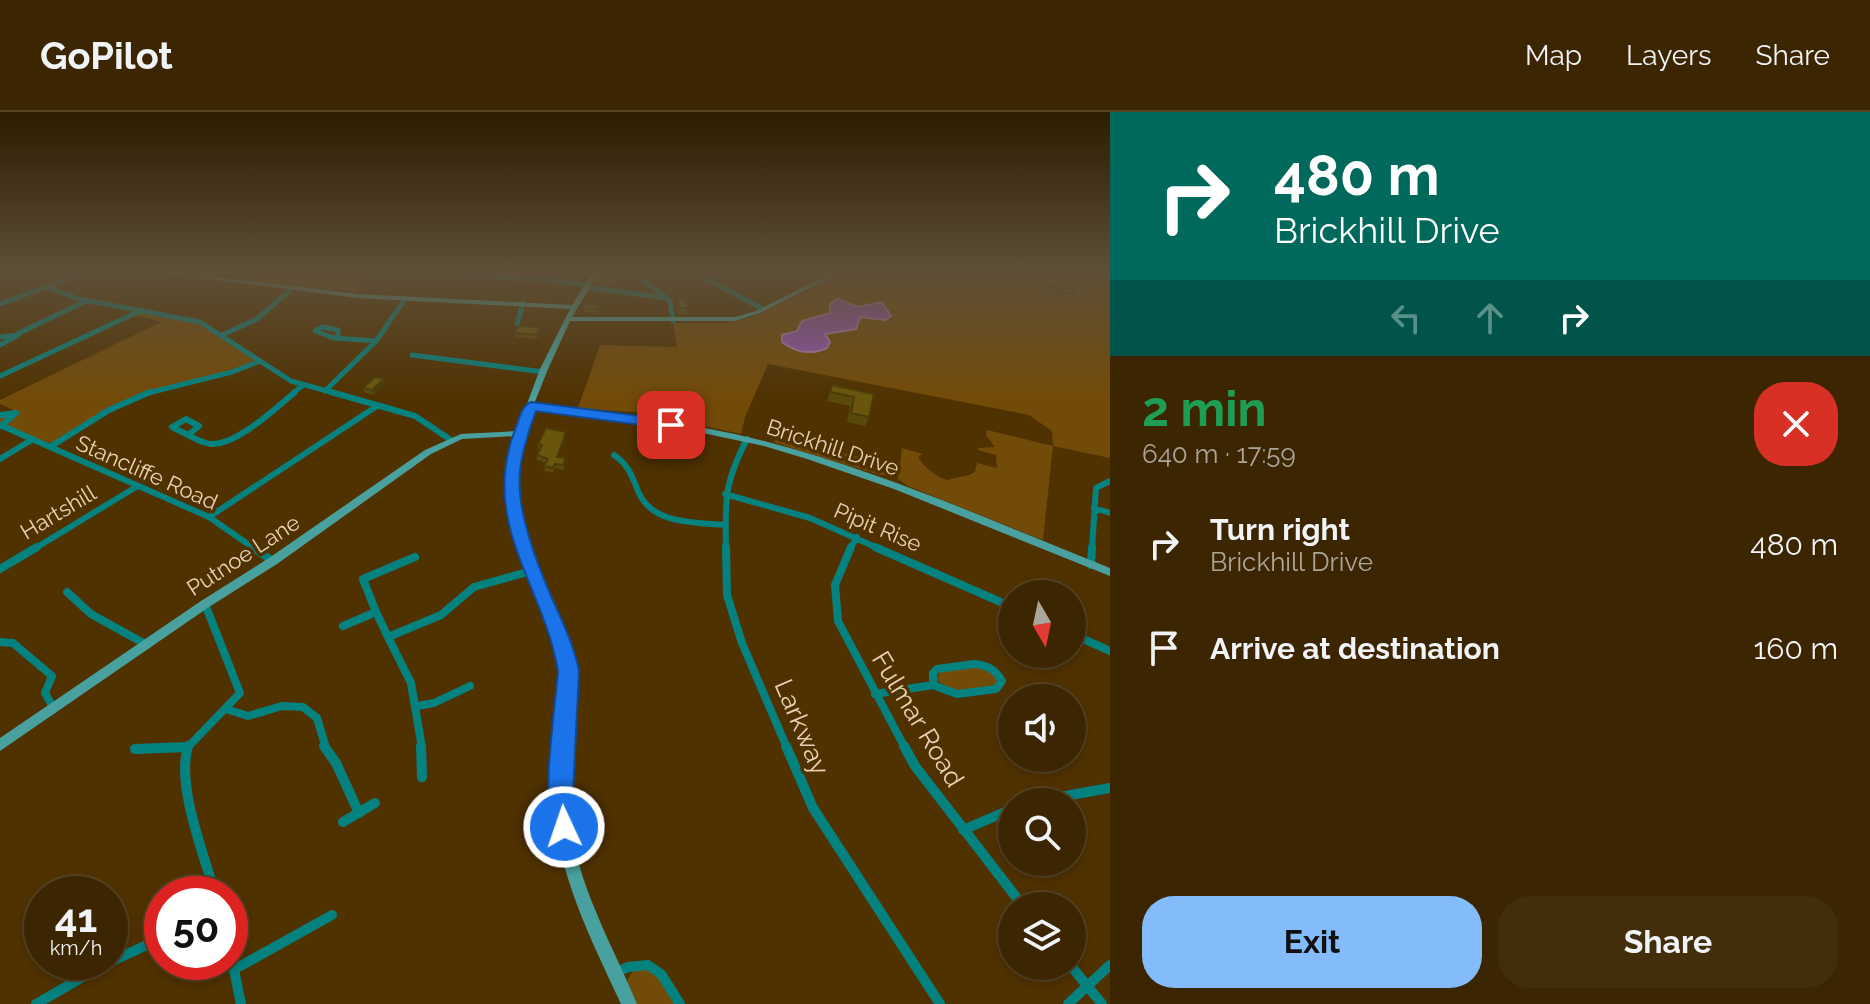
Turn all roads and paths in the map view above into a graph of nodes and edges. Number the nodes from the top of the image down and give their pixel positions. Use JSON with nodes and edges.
{"nodes":[{"id":1,"x":57,"y":315,"type":"edge"},
{"id":2,"x":133,"y":315,"type":"edge"},
{"id":3,"x":168,"y":315,"type":"edge"},
{"id":4,"x":264,"y":315,"type":"edge"},
{"id":5,"x":394,"y":315,"type":"edge"},
{"id":6,"x":520,"y":315,"type":"edge"},
{"id":7,"x":570,"y":315,"type":"edge"},
{"id":8,"x":672,"y":315,"type":"edge"},
{"id":9,"x":745,"y":315,"type":"edge"},
{"id":10,"x":567,"y":319,"type":"junction"},
{"id":11,"x":673,"y":321,"type":"junction"},
{"id":12,"x":517,"y":325,"type":"edge"},
{"id":13,"x":17,"y":334,"type":"junction"},
{"id":14,"x":222,"y":335,"type":"junction"},
{"id":15,"x":338,"y":336,"type":"dead end"},
{"id":16,"x":0,"y":337,"type":"edge"},
{"id":17,"x":376,"y":341,"type":"junction"},
{"id":18,"x":0,"y":345,"type":"edge"},
{"id":19,"x":412,"y":355,"type":"dead end"},
{"id":20,"x":260,"y":361,"type":"junction"},
{"id":21,"x":544,"y":372,"type":"junction"},
{"id":22,"x":0,"y":376,"type":"edge"},
{"id":23,"x":303,"y":385,"type":"junction"},
{"id":24,"x":325,"y":391,"type":"junction"},
{"id":25,"x":377,"y":406,"type":"junction"},
{"id":26,"x":531,"y":406,"type":"junction"},
{"id":27,"x":0,"y":415,"type":"edge"},
{"id":28,"x":0,"y":426,"type":"edge"},
{"id":29,"x":521,"y":433,"type":"junction"},
{"id":30,"x":188,"y":435,"type":"dead end"},
{"id":31,"x":33,"y":439,"type":"junction"},
{"id":32,"x":747,"y":439,"type":"junction"},
{"id":33,"x":451,"y":440,"type":"junction"},
{"id":34,"x":50,"y":447,"type":"junction"},
{"id":35,"x":614,"y":455,"type":"dead end"},
{"id":36,"x":0,"y":459,"type":"edge"},
{"id":37,"x":1110,"y":481,"type":"edge"},
{"id":38,"x":136,"y":487,"type":"junction"},
{"id":39,"x":725,"y":494,"type":"junction"},
{"id":40,"x":1094,"y":508,"type":"junction"},
{"id":41,"x":1110,"y":513,"type":"edge"},
{"id":42,"x":209,"y":517,"type":"junction"},
{"id":43,"x":725,"y":525,"type":"junction"},
{"id":44,"x":857,"y":537,"type":"junction"},
{"id":45,"x":415,"y":557,"type":"dead end"},
{"id":46,"x":273,"y":561,"type":"junction"},
{"id":47,"x":1091,"y":565,"type":"junction"},
{"id":48,"x":0,"y":569,"type":"edge"},
{"id":49,"x":531,"y":571,"type":"junction"},
{"id":50,"x":1110,"y":572,"type":"edge"},
{"id":51,"x":67,"y":592,"type":"dead end"},
{"id":52,"x":998,"y":601,"type":"edge"},
{"id":53,"x":205,"y":604,"type":"junction"},
{"id":54,"x":376,"y":612,"type":"junction"},
{"id":55,"x":343,"y":626,"type":"dead end"},
{"id":56,"x":388,"y":637,"type":"junction"},
{"id":57,"x":1086,"y":640,"type":"edge"},
{"id":58,"x":0,"y":642,"type":"edge"},
{"id":59,"x":147,"y":645,"type":"junction"},
{"id":60,"x":1110,"y":651,"type":"edge"},
{"id":61,"x":933,"y":685,"type":"junction"},
{"id":62,"x":470,"y":686,"type":"dead end"},
{"id":63,"x":875,"y":694,"type":"junction"},
{"id":64,"x":417,"y":706,"type":"junction"},
{"id":65,"x":54,"y":709,"type":"junction"},
{"id":66,"x":229,"y":710,"type":"junction"},
{"id":67,"x":0,"y":745,"type":"edge"},
{"id":68,"x":187,"y":747,"type":"junction"},
{"id":69,"x":135,"y":749,"type":"dead end"},
{"id":70,"x":422,"y":777,"type":"dead end"},
{"id":71,"x":1110,"y":788,"type":"edge"},
{"id":72,"x":1086,"y":792,"type":"edge"},
{"id":73,"x":375,"y":803,"type":"dead end"},
{"id":74,"x":359,"y":813,"type":"junction"},
{"id":75,"x":998,"y":815,"type":"edge"},
{"id":76,"x":343,"y":822,"type":"dead end"},
{"id":77,"x":963,"y":830,"type":"junction"},
{"id":78,"x":210,"y":876,"type":"edge"},
{"id":79,"x":1012,"y":892,"type":"edge"},
{"id":80,"x":332,"y":915,"type":"dead end"},
{"id":81,"x":248,"y":962,"type":"edge"},
{"id":82,"x":1110,"y":965,"type":"edge"},
{"id":83,"x":615,"y":973,"type":"junction"},
{"id":84,"x":78,"y":980,"type":"edge"},
{"id":85,"x":237,"y":980,"type":"edge"},
{"id":86,"x":1083,"y":980,"type":"edge"},
{"id":87,"x":1086,"y":984,"type":"junction"},
{"id":88,"x":36,"y":1004,"type":"edge"},
{"id":89,"x":241,"y":1004,"type":"edge"},
{"id":90,"x":629,"y":1004,"type":"edge"},
{"id":91,"x":680,"y":1004,"type":"edge"},
{"id":92,"x":940,"y":1004,"type":"edge"},
{"id":93,"x":1068,"y":1004,"type":"edge"},
{"id":94,"x":1102,"y":1004,"type":"edge"}],
"edges":[{"from":1,"to":13,"type":"street"},
{"from":2,"to":22,"type":"street"},
{"from":3,"to":14,"type":"street"},
{"from":4,"to":14,"type":"street"},
{"from":5,"to":17,"type":"street"},
{"from":6,"to":12,"type":"street"},
{"from":7,"to":10,"type":"street"},
{"from":8,"to":11,"type":"street"},
{"from":9,"to":11,"type":"street"},
{"from":10,"to":11,"type":"street"},
{"from":10,"to":21,"type":"street"},
{"from":13,"to":16,"type":"street"},
{"from":13,"to":18,"type":"street"},
{"from":14,"to":20,"type":"street"},
{"from":15,"to":17,"type":"street"},
{"from":17,"to":24,"type":"street"},
{"from":19,"to":21,"type":"street"},
{"from":20,"to":23,"type":"street"},
{"from":20,"to":34,"type":"street"},
{"from":21,"to":26,"type":"street"},
{"from":23,"to":24,"type":"street"},
{"from":23,"to":30,"type":"street"},
{"from":24,"to":25,"type":"street"},
{"from":25,"to":33,"type":"street"},
{"from":25,"to":42,"type":"street"},
{"from":26,"to":29,"type":"street"},
{"from":26,"to":32,"type":"street","name":"Brickhill Drive"},
{"from":27,"to":28,"type":"street","name":"Stancliffe Road"},
{"from":28,"to":31,"type":"street","name":"Stancliffe Road"},
{"from":29,"to":33,"type":"street","name":"Putnoe Lane"},
{"from":29,"to":49,"type":"street"},
{"from":31,"to":34,"type":"street","name":"Stancliffe Road"},
{"from":31,"to":36,"type":"street"},
{"from":32,"to":39,"type":"street","name":"Larkway"},
{"from":32,"to":47,"type":"street","name":"Brickhill Drive"},
{"from":33,"to":46,"type":"street","name":"Putnoe Lane"},
{"from":34,"to":38,"type":"street","name":"Stancliffe Road"},
{"from":35,"to":43,"type":"street"},
{"from":37,"to":40,"type":"street"},
{"from":38,"to":42,"type":"street","name":"Stancliffe Road"},
{"from":38,"to":48,"type":"street","name":"Hartshill"},
{"from":39,"to":43,"type":"street","name":"Larkway"},
{"from":39,"to":44,"type":"street","name":"Pipit Rise"},
{"from":40,"to":41,"type":"street"},
{"from":40,"to":47,"type":"street"},
{"from":42,"to":46,"type":"street","name":"Stancliffe Road"},
{"from":43,"to":92,"type":"street","name":"Larkway"},
{"from":44,"to":52,"type":"street","name":"Pipit Rise"},
{"from":44,"to":63,"type":"street","name":"Fulmar Road"},
{"from":45,"to":54,"type":"street"},
{"from":46,"to":53,"type":"street","name":"Putnoe Lane"},
{"from":47,"to":50,"type":"street","name":"Brickhill Drive"},
{"from":49,"to":56,"type":"street"},
{"from":49,"to":83,"type":"street"},
{"from":51,"to":59,"type":"street"},
{"from":53,"to":59,"type":"street","name":"Putnoe Lane"},
{"from":53,"to":66,"type":"street"},
{"from":54,"to":55,"type":"street"},
{"from":54,"to":56,"type":"street"},
{"from":56,"to":64,"type":"street"},
{"from":57,"to":60,"type":"street"},
{"from":58,"to":65,"type":"street"},
{"from":59,"to":65,"type":"street","name":"Putnoe Lane"},
{"from":61,"to":61,"type":"street"},
{"from":61,"to":63,"type":"street"},
{"from":62,"to":64,"type":"street"},
{"from":63,"to":77,"type":"street","name":"Fulmar Road"},
{"from":64,"to":70,"type":"street"},
{"from":65,"to":67,"type":"street","name":"Putnoe Lane"},
{"from":66,"to":68,"type":"street"},
{"from":66,"to":74,"type":"street"},
{"from":68,"to":69,"type":"street"},
{"from":68,"to":78,"type":"street"},
{"from":71,"to":72,"type":"street"},
{"from":73,"to":74,"type":"street"},
{"from":74,"to":76,"type":"street"},
{"from":75,"to":77,"type":"street"},
{"from":77,"to":79,"type":"street","name":"Fulmar Road"},
{"from":80,"to":81,"type":"street"},
{"from":82,"to":87,"type":"street"},
{"from":83,"to":90,"type":"street"},
{"from":83,"to":91,"type":"street"},
{"from":84,"to":88,"type":"street"},
{"from":85,"to":89,"type":"street"},
{"from":86,"to":87,"type":"street"},
{"from":87,"to":93,"type":"street"},
{"from":87,"to":94,"type":"street"}]}
